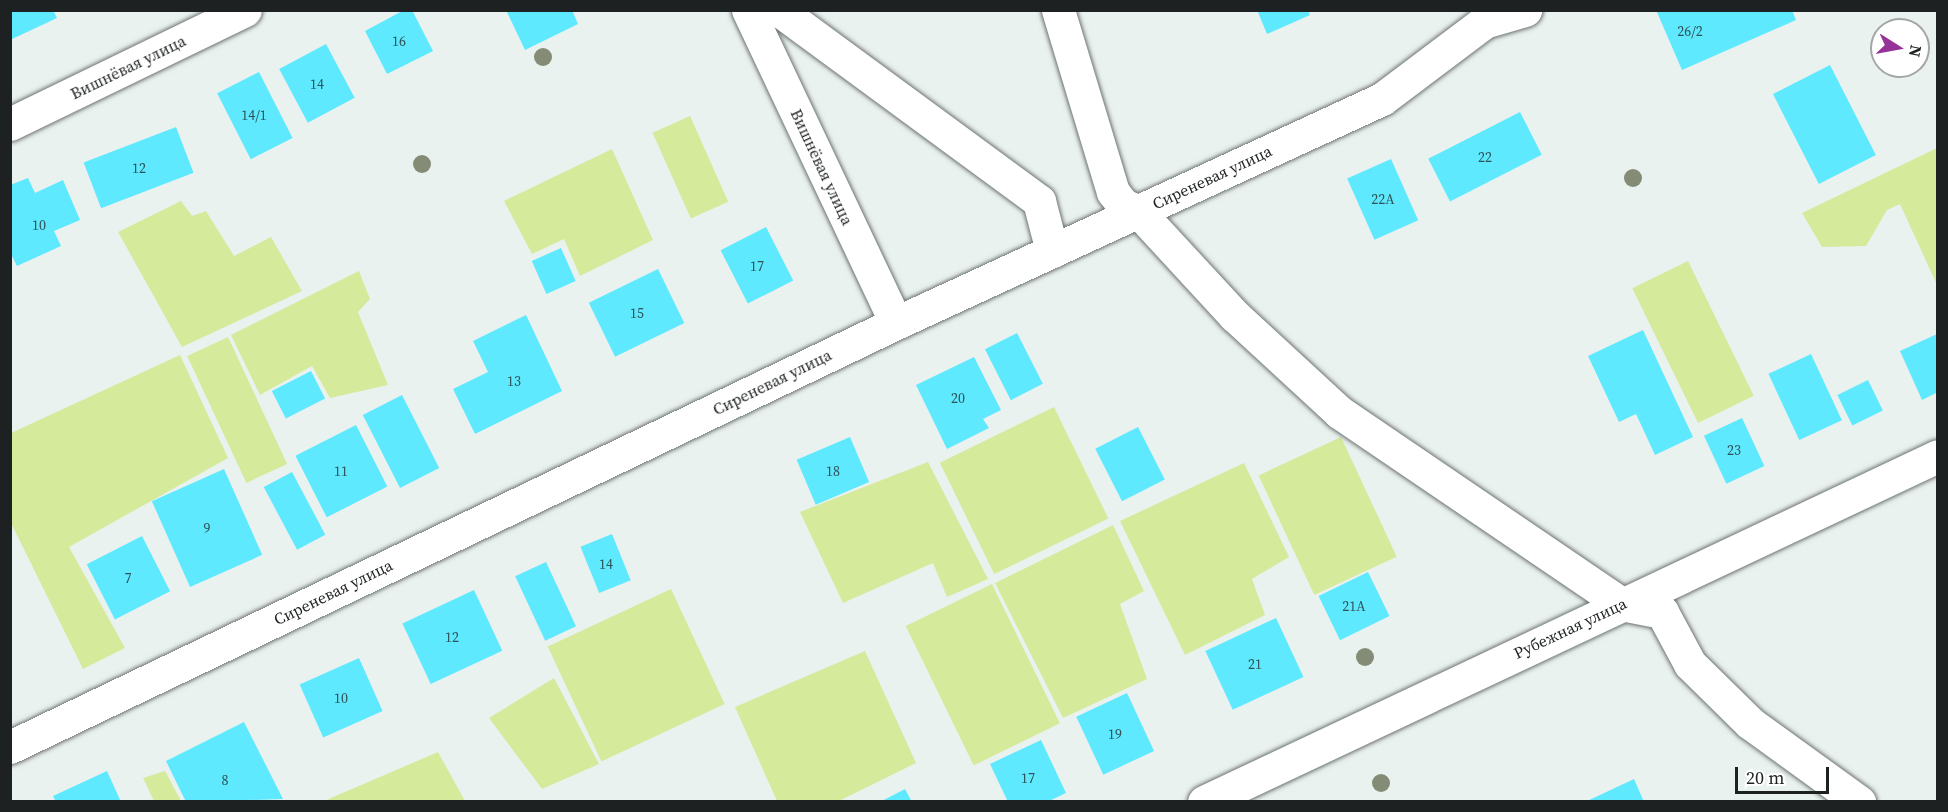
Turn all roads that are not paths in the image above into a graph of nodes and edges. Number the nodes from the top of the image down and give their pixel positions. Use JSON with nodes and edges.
{"nodes":[{"id":1,"x":245,"y":10,"type":"edge"},
{"id":2,"x":748,"y":10,"type":"edge"},
{"id":3,"x":779,"y":10,"type":"edge"},
{"id":4,"x":1058,"y":10,"type":"edge"},
{"id":5,"x":1525,"y":10,"type":"edge"},
{"id":6,"x":10,"y":124,"type":"edge"},
{"id":7,"x":1138,"y":211,"type":"junction"},
{"id":8,"x":1052,"y":251,"type":"junction"},
{"id":9,"x":896,"y":323,"type":"junction"},
{"id":10,"x":1938,"y":456,"type":"edge"},
{"id":11,"x":1622,"y":604,"type":"junction"},
{"id":12,"x":10,"y":747,"type":"edge"},
{"id":13,"x":1204,"y":801,"type":"edge"},
{"id":14,"x":1859,"y":801,"type":"edge"}],
"edges":[{"from":1,"to":6,"type":"street","name":"Вишнёвая улица"},
{"from":2,"to":9,"type":"street","name":"Вишнёвая улица"},
{"from":3,"to":8,"type":"street"},
{"from":4,"to":7,"type":"street"},
{"from":5,"to":7,"type":"street","name":"Сиреневая улица"},
{"from":7,"to":8,"type":"street","name":"Сиреневая улица"},
{"from":7,"to":11,"type":"street"},
{"from":8,"to":9,"type":"street","name":"Сиреневая улица"},
{"from":9,"to":12,"type":"street","name":"Сиреневая улица"},
{"from":10,"to":11,"type":"street","name":"Рубежная улица"},
{"from":11,"to":13,"type":"street","name":"Рубежная улица"},
{"from":11,"to":14,"type":"street"}]}
